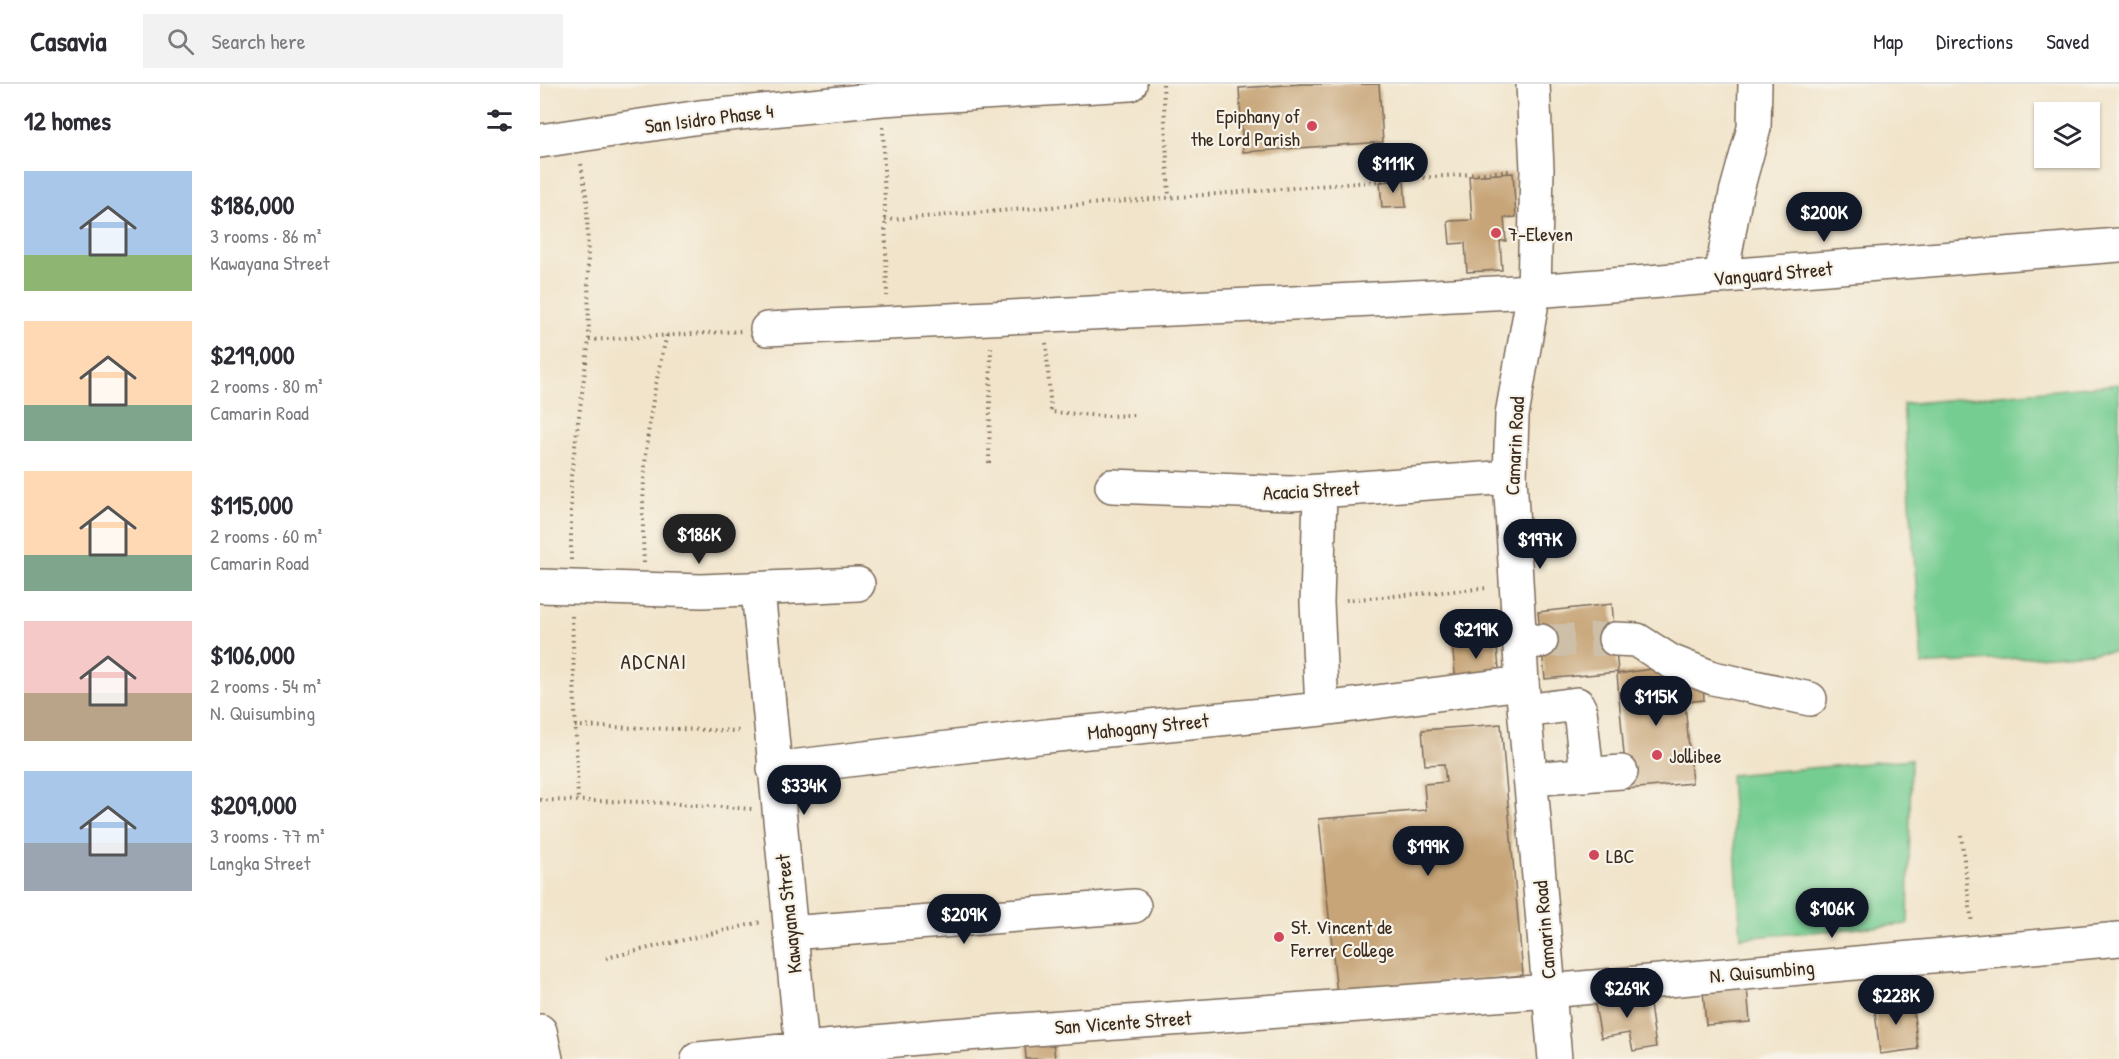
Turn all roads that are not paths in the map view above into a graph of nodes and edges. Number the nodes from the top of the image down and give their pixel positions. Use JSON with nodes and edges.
{"nodes":[{"id":1,"x":1130,"y":84,"type":"edge"},
{"id":2,"x":1533,"y":84,"type":"edge"},
{"id":3,"x":1755,"y":84,"type":"edge"},
{"id":4,"x":540,"y":141,"type":"edge"},
{"id":5,"x":2119,"y":245,"type":"edge"},
{"id":6,"x":1721,"y":278,"type":"junction"},
{"id":7,"x":1534,"y":291,"type":"junction"},
{"id":8,"x":767,"y":329,"type":"road end"},
{"id":9,"x":1510,"y":477,"type":"junction"},
{"id":10,"x":1112,"y":486,"type":"dead end"},
{"id":11,"x":1320,"y":492,"type":"junction"},
{"id":12,"x":858,"y":584,"type":"dead end"},
{"id":13,"x":556,"y":587,"type":"edge"},
{"id":14,"x":758,"y":590,"type":"junction"},
{"id":15,"x":1615,"y":639,"type":"tunnel mouth"},
{"id":16,"x":1523,"y":697,"type":"junction"},
{"id":17,"x":1810,"y":699,"type":"dead end"},
{"id":18,"x":1322,"y":709,"type":"junction"},
{"id":19,"x":774,"y":769,"type":"junction"},
{"id":20,"x":1621,"y":772,"type":"dead end"},
{"id":21,"x":1587,"y":775,"type":"junction"},
{"id":22,"x":1530,"y":779,"type":"junction"},
{"id":23,"x":1134,"y":906,"type":"dead end"},
{"id":24,"x":789,"y":924,"type":"junction"},
{"id":25,"x":2119,"y":939,"type":"edge"},
{"id":26,"x":1549,"y":991,"type":"junction"},
{"id":27,"x":540,"y":1031,"type":"edge"},
{"id":28,"x":802,"y":1053,"type":"edge"},
{"id":29,"x":546,"y":1059,"type":"edge"},
{"id":30,"x":698,"y":1059,"type":"edge"},
{"id":31,"x":1555,"y":1059,"type":"edge"}],
"edges":[{"from":1,"to":4,"type":"street","name":"San Isidro Phase 4"},
{"from":2,"to":7,"type":"street","name":"Camarin Road"},
{"from":3,"to":6,"type":"street"},
{"from":5,"to":6,"type":"street","name":"Vanguard Street"},
{"from":6,"to":7,"type":"street","name":"Vanguard Street"},
{"from":7,"to":8,"type":"street","name":"Vanguard Street"},
{"from":7,"to":9,"type":"street","name":"Camarin Road"},
{"from":9,"to":11,"type":"street","name":"Acacia Street"},
{"from":9,"to":16,"type":"street","name":"Camarin Road"},
{"from":10,"to":11,"type":"street","name":"Acacia Street"},
{"from":11,"to":18,"type":"street"},
{"from":12,"to":14,"type":"street"},
{"from":13,"to":14,"type":"street"},
{"from":14,"to":19,"type":"street","name":"Kawayana Street"},
{"from":15,"to":17,"type":"street"},
{"from":16,"to":18,"type":"street","name":"Mahogany Street"},
{"from":16,"to":21,"type":"street","name":"Mahogany Street"},
{"from":16,"to":22,"type":"street","name":"Camarin Road"},
{"from":18,"to":19,"type":"street","name":"Mahogany Street"},
{"from":19,"to":24,"type":"street","name":"Kawayana Street"},
{"from":20,"to":21,"type":"street"},
{"from":21,"to":22,"type":"street"},
{"from":22,"to":26,"type":"street","name":"Camarin Road"},
{"from":23,"to":24,"type":"street"},
{"from":24,"to":28,"type":"street","name":"Kawayana Street"},
{"from":25,"to":26,"type":"street","name":"N. Quisumbing"},
{"from":26,"to":28,"type":"street","name":"San Vicente Street"},
{"from":26,"to":31,"type":"street","name":"Camarin Road"},
{"from":27,"to":29,"type":"street"},
{"from":28,"to":30,"type":"street","name":"San Vicente Street"}]}
